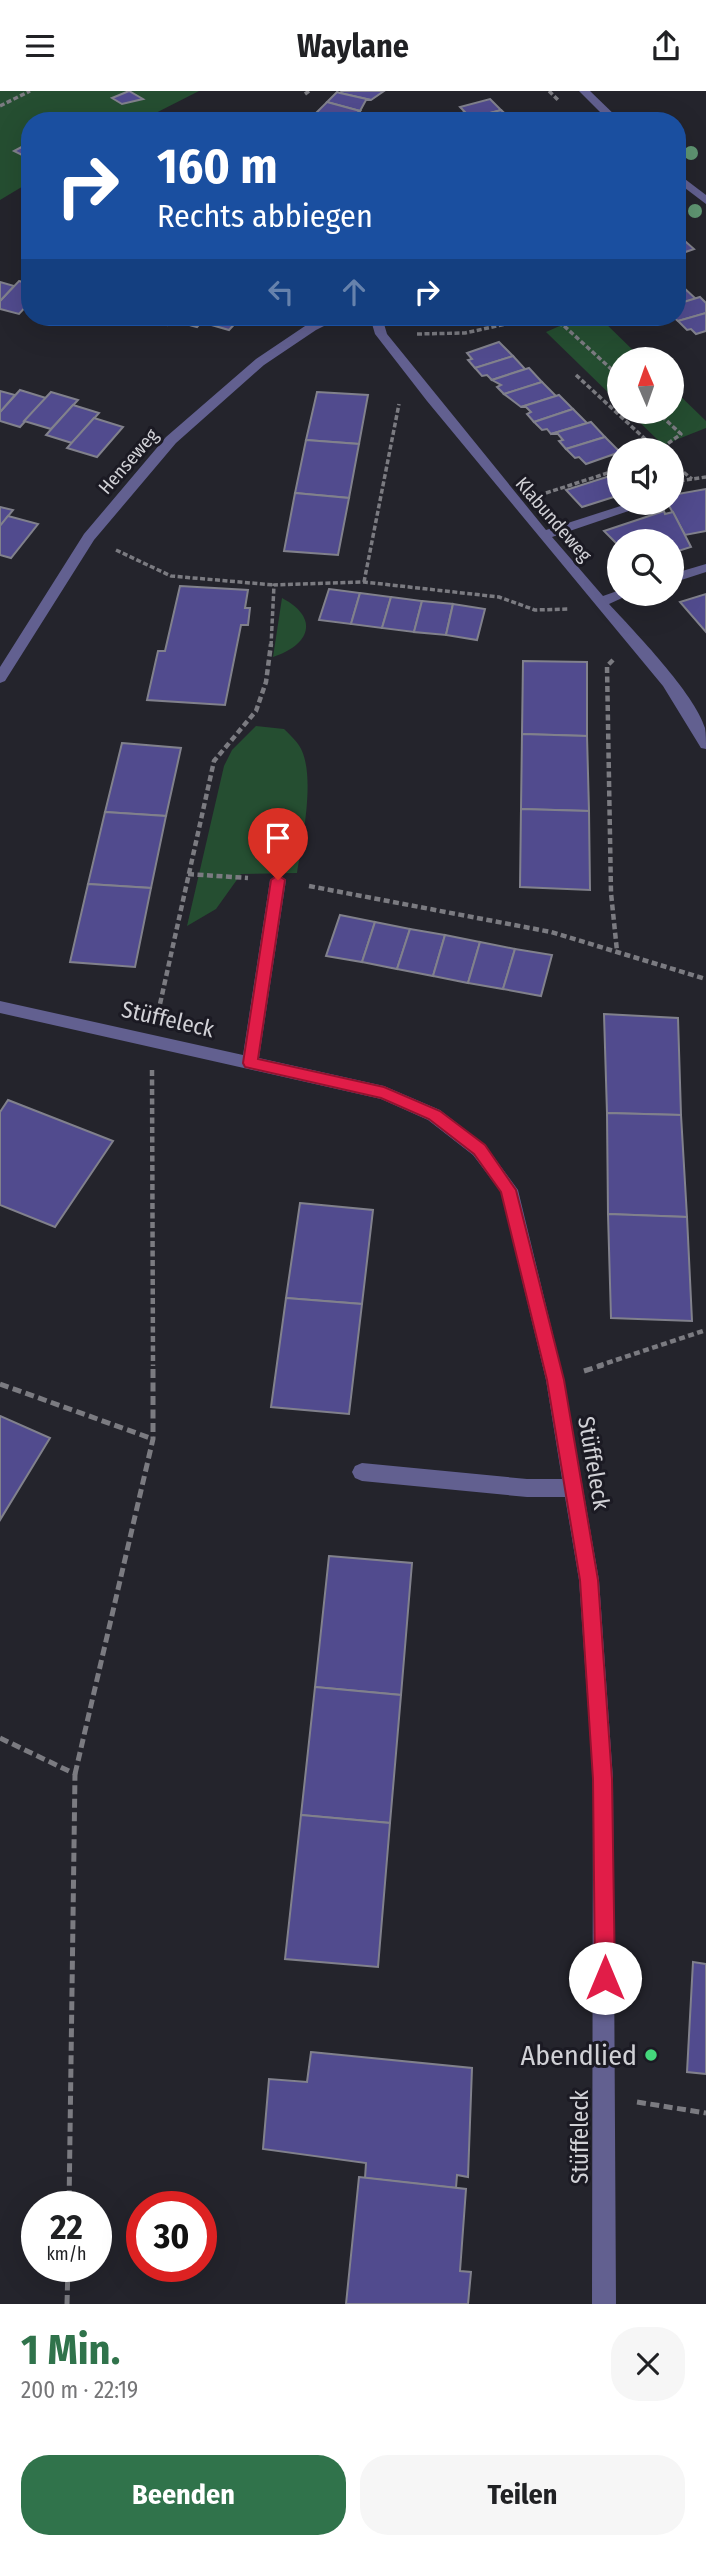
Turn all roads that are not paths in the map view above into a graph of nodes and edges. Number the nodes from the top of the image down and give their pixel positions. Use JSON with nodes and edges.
{"nodes":[{"id":1,"x":584,"y":91,"type":"edge"},
{"id":2,"x":607,"y":112,"type":"edge"},
{"id":3,"x":686,"y":184,"type":"edge"},
{"id":4,"x":706,"y":201,"type":"edge"},
{"id":5,"x":314,"y":326,"type":"edge"},
{"id":6,"x":379,"y":326,"type":"edge"},
{"id":7,"x":607,"y":515,"type":"edge"},
{"id":8,"x":544,"y":535,"type":"junction"},
{"id":9,"x":704,"y":568,"type":"dead end"},
{"id":10,"x":684,"y":575,"type":"edge"},
{"id":11,"x":607,"y":600,"type":"edge"},
{"id":12,"x":600,"y":602,"type":"junction"},
{"id":13,"x":0,"y":678,"type":"edge"},
{"id":14,"x":706,"y":744,"type":"edge"},
{"id":15,"x":278,"y":880,"type":"road end"},
{"id":16,"x":0,"y":1007,"type":"edge"},
{"id":17,"x":250,"y":1063,"type":"junction"},
{"id":18,"x":362,"y":1472,"type":"dead end"},
{"id":19,"x":574,"y":1488,"type":"junction"},
{"id":20,"x":604,"y":2304,"type":"edge"}],
"edges":[{"from":1,"to":2,"type":"street"},
{"from":3,"to":4,"type":"street"},
{"from":5,"to":13,"type":"street","name":"Henseweg"},
{"from":6,"to":8,"type":"street","name":"Klabundeweg"},
{"from":7,"to":8,"type":"street"},
{"from":8,"to":12,"type":"street","name":"Klabundeweg"},
{"from":9,"to":10,"type":"street"},
{"from":11,"to":12,"type":"street"},
{"from":12,"to":14,"type":"street","name":"Klabundeweg"},
{"from":15,"to":17,"type":"street"},
{"from":16,"to":17,"type":"street","name":"Stüffeleck"},
{"from":17,"to":19,"type":"street","name":"Stüffeleck"},
{"from":18,"to":19,"type":"street"},
{"from":19,"to":20,"type":"street","name":"Stüffeleck"}]}
